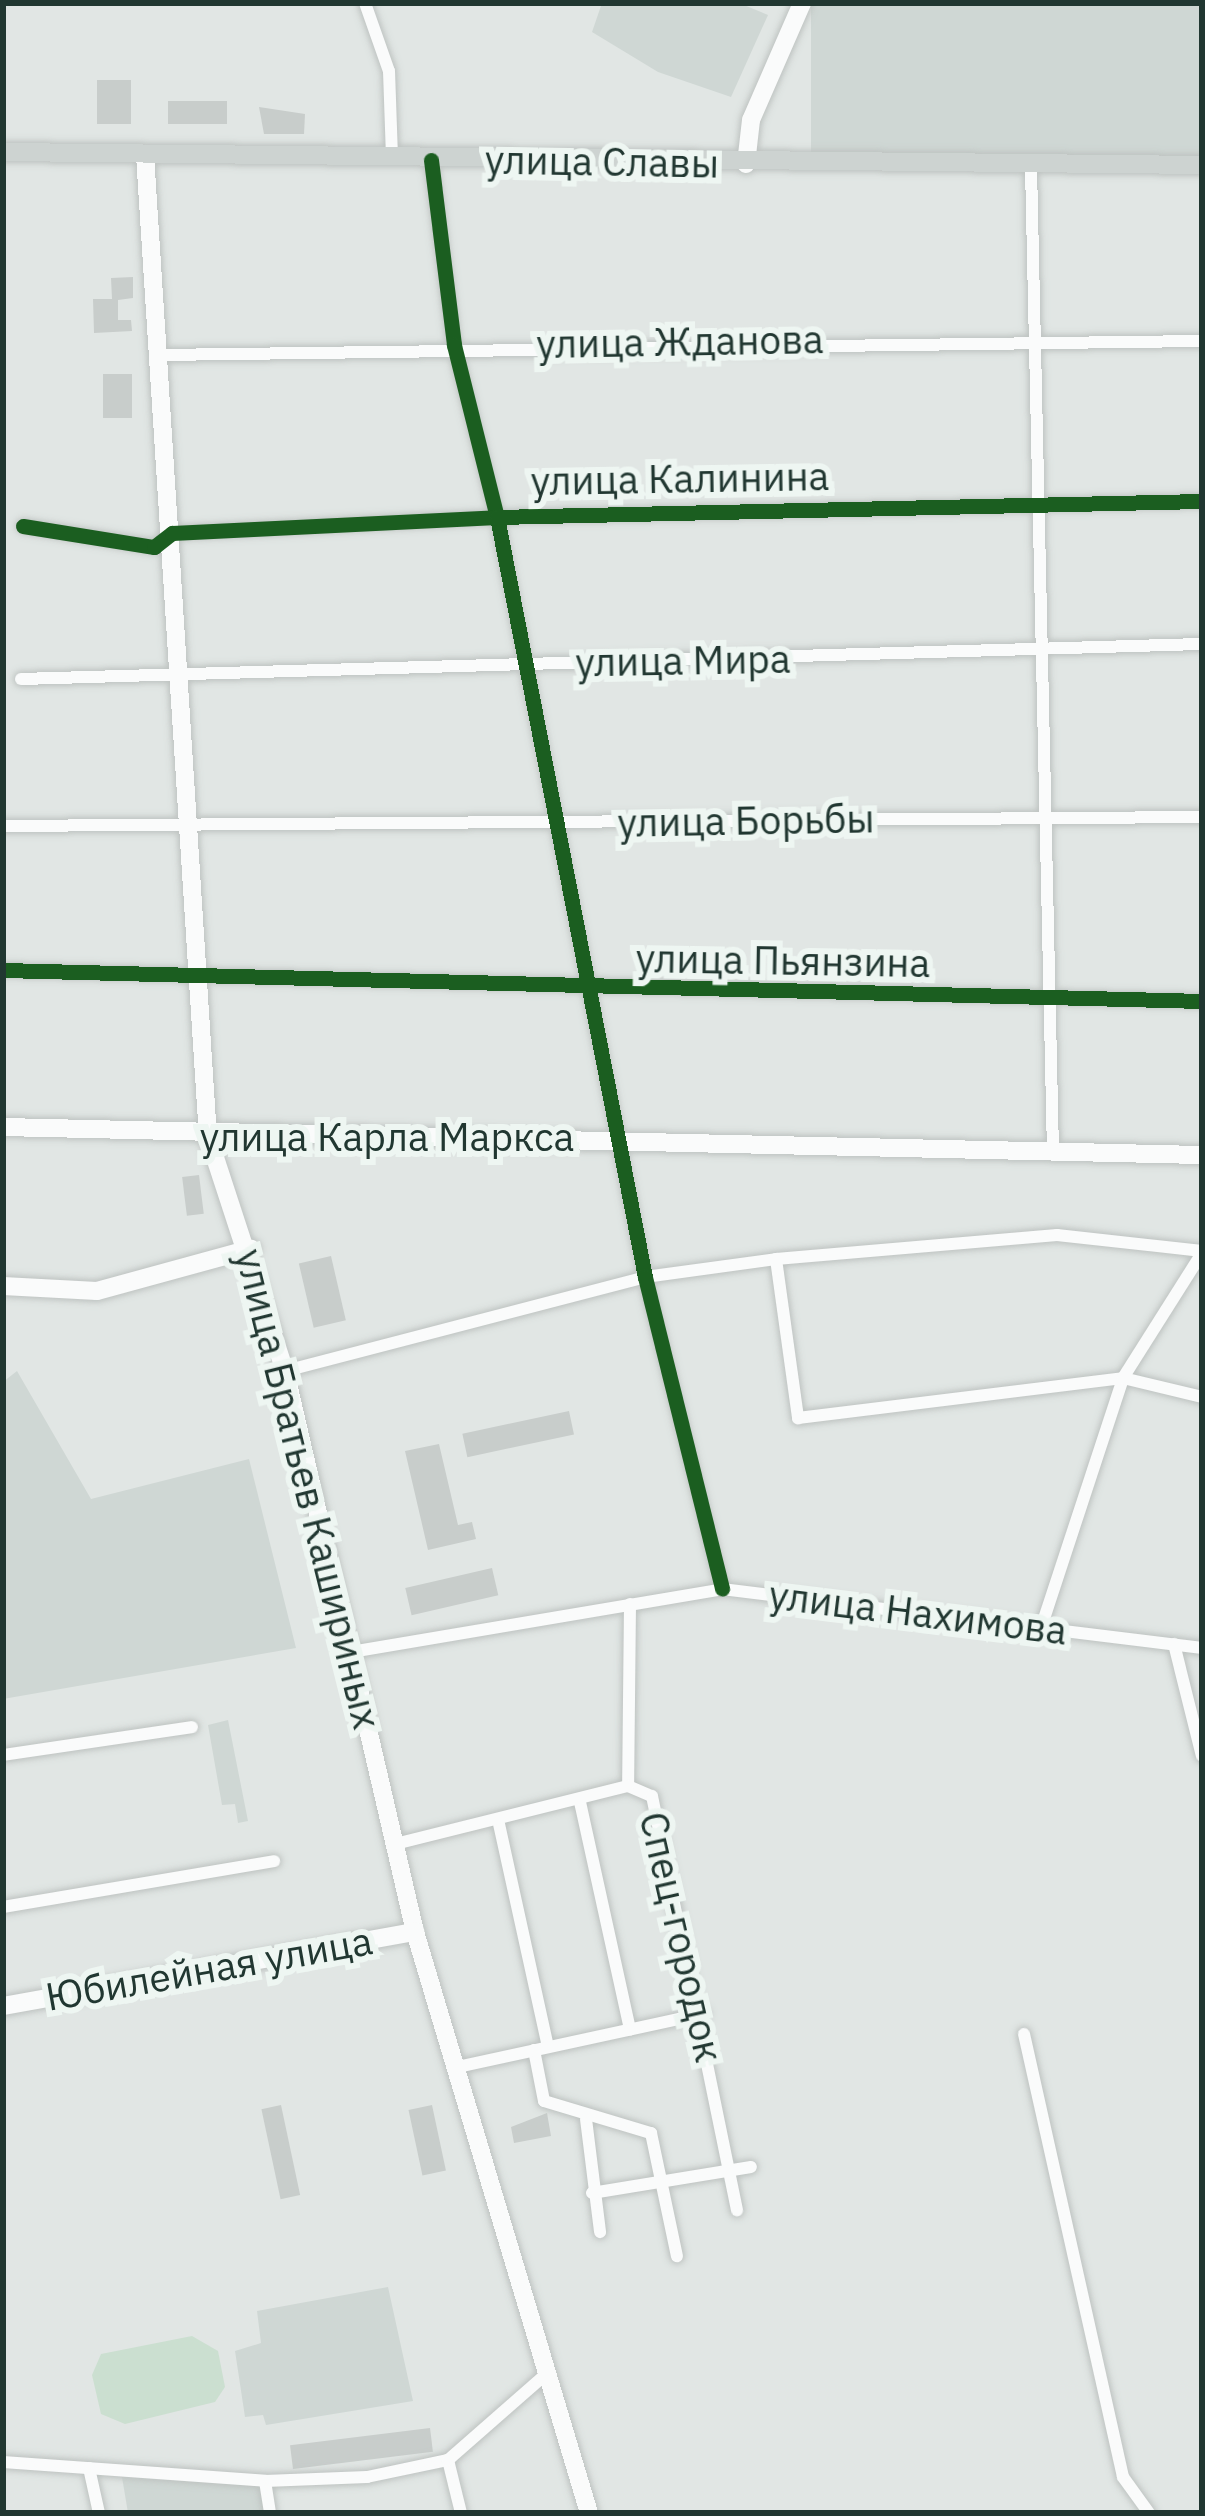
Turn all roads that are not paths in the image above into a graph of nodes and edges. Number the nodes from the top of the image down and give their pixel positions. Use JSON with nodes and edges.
{"nodes":[{"id":1,"x":365,"y":3,"type":"edge"},
{"id":2,"x":802,"y":3,"type":"edge"},
{"id":3,"x":3,"y":152,"type":"edge"},
{"id":4,"x":145,"y":155,"type":"junction"},
{"id":5,"x":392,"y":156,"type":"junction"},
{"id":6,"x":431,"y":160,"type":"junction"},
{"id":7,"x":746,"y":164,"type":"junction"},
{"id":8,"x":1202,"y":165,"type":"edge"},
{"id":9,"x":1031,"y":166,"type":"junction"},
{"id":10,"x":1035,"y":337,"type":"junction"},
{"id":11,"x":1202,"y":341,"type":"edge"},
{"id":12,"x":454,"y":345,"type":"junction"},
{"id":13,"x":159,"y":355,"type":"junction"},
{"id":14,"x":1202,"y":501,"type":"edge"},
{"id":15,"x":1039,"y":503,"type":"junction"},
{"id":16,"x":497,"y":517,"type":"junction"},
{"id":17,"x":23,"y":526,"type":"dead end"},
{"id":18,"x":172,"y":533,"type":"junction"},
{"id":19,"x":1202,"y":644,"type":"edge"},
{"id":20,"x":1042,"y":652,"type":"junction"},
{"id":21,"x":525,"y":664,"type":"junction"},
{"id":22,"x":184,"y":676,"type":"junction"},
{"id":23,"x":21,"y":679,"type":"dead end"},
{"id":24,"x":1202,"y":817,"type":"edge"},
{"id":25,"x":1046,"y":818,"type":"junction"},
{"id":26,"x":557,"y":822,"type":"junction"},
{"id":27,"x":3,"y":826,"type":"edge"},
{"id":28,"x":192,"y":826,"type":"junction"},
{"id":29,"x":3,"y":970,"type":"edge"},
{"id":30,"x":201,"y":979,"type":"junction"},
{"id":31,"x":590,"y":990,"type":"junction"},
{"id":32,"x":1051,"y":998,"type":"junction"},
{"id":33,"x":1202,"y":1001,"type":"edge"},
{"id":34,"x":3,"y":1127,"type":"edge"},
{"id":35,"x":208,"y":1136,"type":"junction"},
{"id":36,"x":618,"y":1138,"type":"junction"},
{"id":37,"x":1053,"y":1151,"type":"junction"},
{"id":38,"x":1202,"y":1155,"type":"edge"},
{"id":39,"x":250,"y":1249,"type":"junction"},
{"id":40,"x":1202,"y":1252,"type":"edge"},
{"id":41,"x":776,"y":1259,"type":"junction"},
{"id":42,"x":645,"y":1277,"type":"junction"},
{"id":43,"x":3,"y":1286,"type":"edge"},
{"id":44,"x":285,"y":1371,"type":"junction"},
{"id":45,"x":1123,"y":1378,"type":"junction"},
{"id":46,"x":1202,"y":1397,"type":"edge"},
{"id":47,"x":722,"y":1589,"type":"junction"},
{"id":48,"x":630,"y":1604,"type":"junction"},
{"id":49,"x":1041,"y":1628,"type":"junction"},
{"id":50,"x":1174,"y":1644,"type":"junction"},
{"id":51,"x":1202,"y":1648,"type":"edge"},
{"id":52,"x":350,"y":1652,"type":"junction"},
{"id":53,"x":192,"y":1727,"type":"dead end"},
{"id":54,"x":3,"y":1755,"type":"edge"},
{"id":55,"x":1202,"y":1756,"type":"edge"},
{"id":56,"x":628,"y":1786,"type":"junction"},
{"id":57,"x":580,"y":1802,"type":"junction"},
{"id":58,"x":499,"y":1824,"type":"junction"},
{"id":59,"x":395,"y":1844,"type":"junction"},
{"id":60,"x":274,"y":1861,"type":"dead end"},
{"id":61,"x":3,"y":1907,"type":"edge"},
{"id":62,"x":416,"y":1932,"type":"junction"},
{"id":63,"x":3,"y":2006,"type":"edge"},
{"id":64,"x":703,"y":2014,"type":"junction"},
{"id":65,"x":630,"y":2030,"type":"junction"},
{"id":66,"x":1024,"y":2034,"type":"dead end"},
{"id":67,"x":541,"y":2049,"type":"junction"},
{"id":68,"x":457,"y":2067,"type":"junction"},
{"id":69,"x":586,"y":2119,"type":"junction"},
{"id":70,"x":751,"y":2167,"type":"dead end"},
{"id":71,"x":730,"y":2171,"type":"junction"},
{"id":72,"x":662,"y":2182,"type":"junction"},
{"id":73,"x":592,"y":2193,"type":"junction"},
{"id":74,"x":737,"y":2210,"type":"dead end"},
{"id":75,"x":600,"y":2231,"type":"dead end"},
{"id":76,"x":677,"y":2256,"type":"dead end"},
{"id":77,"x":545,"y":2375,"type":"junction"},
{"id":78,"x":448,"y":2460,"type":"junction"},
{"id":79,"x":3,"y":2462,"type":"edge"},
{"id":80,"x":89,"y":2468,"type":"junction"},
{"id":81,"x":265,"y":2481,"type":"junction"},
{"id":82,"x":98,"y":2513,"type":"edge"},
{"id":83,"x":270,"y":2513,"type":"edge"},
{"id":84,"x":461,"y":2513,"type":"edge"},
{"id":85,"x":589,"y":2513,"type":"edge"},
{"id":86,"x":1149,"y":2513,"type":"edge"}],
"edges":[{"from":1,"to":5,"type":"street"},
{"from":2,"to":7,"type":"main road"},
{"from":3,"to":4,"type":"main road","name":"улица Славы"},
{"from":4,"to":5,"type":"main road","name":"улица Славы"},
{"from":4,"to":13,"type":"main road","name":"улица Братьев Кашириных"},
{"from":5,"to":6,"type":"main road","name":"улица Славы"},
{"from":6,"to":7,"type":"main road","name":"улица Славы"},
{"from":6,"to":12,"type":"street"},
{"from":7,"to":9,"type":"main road","name":"улица Славы"},
{"from":8,"to":9,"type":"main road","name":"улица Славы"},
{"from":9,"to":10,"type":"street"},
{"from":10,"to":11,"type":"street","name":"улица Жданова"},
{"from":10,"to":12,"type":"street","name":"улица Жданова"},
{"from":10,"to":15,"type":"street"},
{"from":12,"to":13,"type":"street","name":"улица Жданова"},
{"from":12,"to":16,"type":"street"},
{"from":13,"to":18,"type":"main road","name":"улица Братьев Кашириных"},
{"from":14,"to":15,"type":"street","name":"улица Калинина"},
{"from":15,"to":16,"type":"street","name":"улица Калинина"},
{"from":15,"to":20,"type":"street"},
{"from":16,"to":18,"type":"street","name":"улица Калинина"},
{"from":16,"to":21,"type":"street"},
{"from":17,"to":18,"type":"street","name":"улица Калинина"},
{"from":18,"to":22,"type":"main road","name":"улица Братьев Кашириных"},
{"from":19,"to":20,"type":"street","name":"улица Мира"},
{"from":20,"to":21,"type":"street","name":"улица Мира"},
{"from":20,"to":25,"type":"street"},
{"from":21,"to":22,"type":"street","name":"улица Мира"},
{"from":21,"to":26,"type":"street"},
{"from":22,"to":23,"type":"street","name":"улица Мира"},
{"from":22,"to":28,"type":"main road","name":"улица Братьев Кашириных"},
{"from":24,"to":25,"type":"street","name":"улица Борьбы"},
{"from":25,"to":26,"type":"street","name":"улица Борьбы"},
{"from":25,"to":32,"type":"street"},
{"from":26,"to":28,"type":"street","name":"улица Борьбы"},
{"from":26,"to":31,"type":"street"},
{"from":27,"to":28,"type":"street","name":"улица Борьбы"},
{"from":28,"to":30,"type":"main road","name":"улица Братьев Кашириных"},
{"from":29,"to":30,"type":"street","name":"улица Пьянзина"},
{"from":30,"to":31,"type":"street","name":"улица Пьянзина"},
{"from":30,"to":35,"type":"main road","name":"улица Братьев Кашириных"},
{"from":31,"to":32,"type":"street","name":"улица Пьянзина"},
{"from":31,"to":36,"type":"street"},
{"from":32,"to":33,"type":"street","name":"улица Пьянзина"},
{"from":32,"to":37,"type":"street"},
{"from":34,"to":35,"type":"main road","name":"улица Карла Маркса"},
{"from":35,"to":36,"type":"main road","name":"улица Карла Маркса"},
{"from":35,"to":39,"type":"main road","name":"улица Братьев Кашириных"},
{"from":36,"to":37,"type":"main road","name":"улица Карла Маркса"},
{"from":36,"to":42,"type":"street"},
{"from":37,"to":38,"type":"main road","name":"улица Карла Маркса"},
{"from":39,"to":43,"type":"main road"},
{"from":39,"to":44,"type":"main road","name":"улица Братьев Кашириных"},
{"from":40,"to":41,"type":"street"},
{"from":40,"to":45,"type":"street"},
{"from":41,"to":42,"type":"street"},
{"from":41,"to":45,"type":"street"},
{"from":42,"to":44,"type":"street"},
{"from":42,"to":47,"type":"street"},
{"from":44,"to":52,"type":"main road","name":"улица Братьев Кашириных"},
{"from":45,"to":46,"type":"street"},
{"from":45,"to":49,"type":"street"},
{"from":47,"to":48,"type":"street","name":"улица Нахимова"},
{"from":47,"to":49,"type":"street","name":"улица Нахимова"},
{"from":48,"to":52,"type":"street","name":"улица Нахимова"},
{"from":48,"to":56,"type":"street","name":"Спец-городок"},
{"from":49,"to":50,"type":"street","name":"улица Нахимова"},
{"from":50,"to":51,"type":"street","name":"улица Нахимова"},
{"from":50,"to":55,"type":"street"},
{"from":52,"to":59,"type":"main road","name":"улица Братьев Кашириных"},
{"from":53,"to":54,"type":"street"},
{"from":56,"to":57,"type":"street"},
{"from":56,"to":64,"type":"street","name":"Спец-городок"},
{"from":57,"to":58,"type":"street"},
{"from":57,"to":65,"type":"street"},
{"from":58,"to":59,"type":"street"},
{"from":58,"to":67,"type":"street"},
{"from":59,"to":62,"type":"main road","name":"улица Братьев Кашириных"},
{"from":60,"to":61,"type":"street"},
{"from":62,"to":63,"type":"main road","name":"Юбилейная улица"},
{"from":62,"to":68,"type":"main road","name":"улица Братьев Кашириных"},
{"from":64,"to":65,"type":"street"},
{"from":64,"to":71,"type":"street","name":"Спец-городок"},
{"from":65,"to":67,"type":"street"},
{"from":66,"to":86,"type":"street"},
{"from":67,"to":68,"type":"street"},
{"from":67,"to":69,"type":"street"},
{"from":68,"to":77,"type":"main road","name":"улица Братьев Кашириных"},
{"from":69,"to":72,"type":"street"},
{"from":69,"to":73,"type":"street"},
{"from":70,"to":71,"type":"street"},
{"from":71,"to":72,"type":"street"},
{"from":71,"to":74,"type":"street","name":"Спец-городок"},
{"from":72,"to":73,"type":"street"},
{"from":72,"to":76,"type":"street"},
{"from":73,"to":75,"type":"street"},
{"from":77,"to":78,"type":"street"},
{"from":77,"to":85,"type":"main road","name":"улица Братьев Кашириных"},
{"from":78,"to":81,"type":"street"},
{"from":78,"to":84,"type":"street"},
{"from":79,"to":80,"type":"street"},
{"from":80,"to":81,"type":"street"},
{"from":80,"to":82,"type":"street"},
{"from":81,"to":83,"type":"street"}]}
